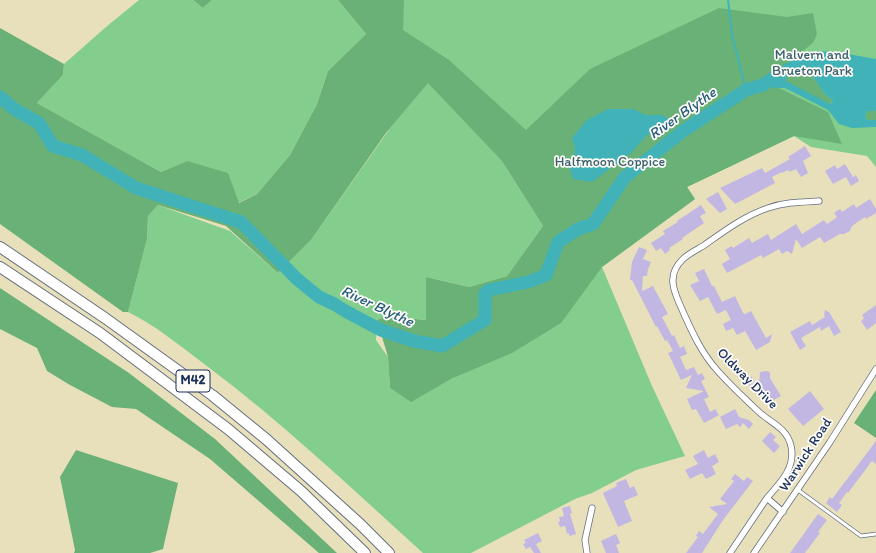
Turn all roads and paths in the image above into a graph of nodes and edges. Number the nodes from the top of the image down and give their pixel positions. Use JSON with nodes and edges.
{"nodes":[{"id":1,"x":819,"y":201,"type":"dead end"},
{"id":2,"x":0,"y":248,"type":"edge"},
{"id":3,"x":0,"y":267,"type":"edge"},
{"id":4,"x":876,"y":369,"type":"edge"},
{"id":5,"x":798,"y":490,"type":"junction"},
{"id":6,"x":767,"y":498,"type":"junction"},
{"id":7,"x":592,"y":508,"type":"dead end"},
{"id":8,"x":783,"y":512,"type":"junction"},
{"id":9,"x":876,"y":534,"type":"edge"},
{"id":10,"x":365,"y":553,"type":"edge"},
{"id":11,"x":389,"y":553,"type":"edge"},
{"id":12,"x":586,"y":553,"type":"edge"},
{"id":13,"x":730,"y":553,"type":"edge"},
{"id":14,"x":754,"y":553,"type":"edge"}],
"edges":[{"from":1,"to":6,"type":"street","name":"Oldway Drive"},
{"from":2,"to":11,"type":"highway","number":"M42"},
{"from":3,"to":10,"type":"highway","number":"M42"},
{"from":4,"to":5,"type":"street","name":"Warwick Road"},
{"from":5,"to":8,"type":"street","name":"Warwick Road"},
{"from":5,"to":9,"type":"lane"},
{"from":6,"to":8,"type":"street"},
{"from":6,"to":13,"type":"street","name":"Warwick Road"},
{"from":7,"to":12,"type":"street"},
{"from":8,"to":14,"type":"street","name":"Warwick Road"}]}
